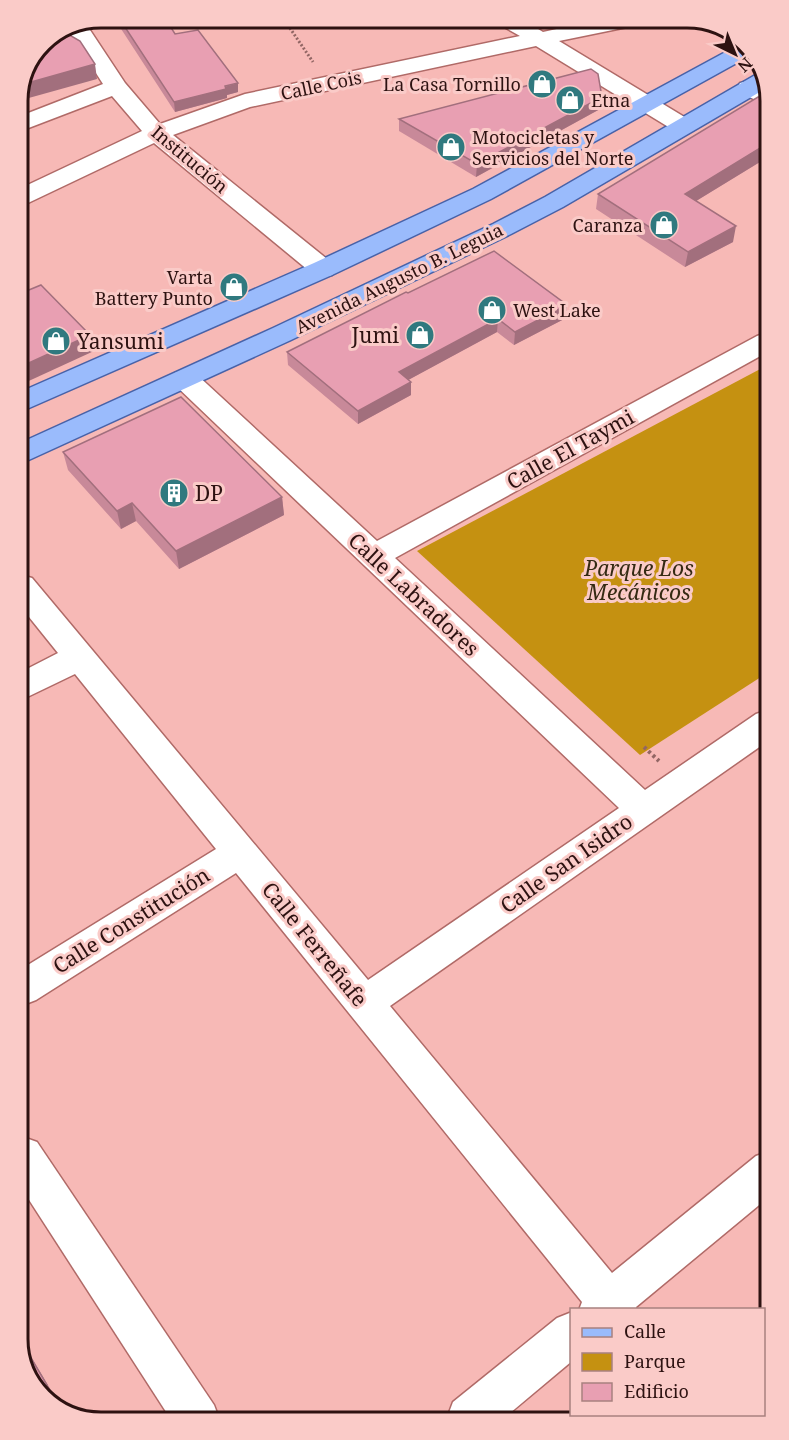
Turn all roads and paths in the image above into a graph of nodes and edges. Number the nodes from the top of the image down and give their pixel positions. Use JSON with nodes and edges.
{"nodes":[{"id":1,"x":290,"y":29,"type":"edge"},
{"id":2,"x":522,"y":29,"type":"edge"},
{"id":3,"x":589,"y":29,"type":"edge"},
{"id":4,"x":81,"y":32,"type":"edge"},
{"id":5,"x":539,"y":40,"type":"junction"},
{"id":6,"x":741,"y":52,"type":"edge"},
{"id":7,"x":327,"y":84,"type":"junction"},
{"id":8,"x":116,"y":87,"type":"junction"},
{"id":9,"x":759,"y":88,"type":"edge"},
{"id":10,"x":646,"y":104,"type":"junction"},
{"id":11,"x":29,"y":121,"type":"edge"},
{"id":12,"x":683,"y":126,"type":"junction"},
{"id":13,"x":155,"y":132,"type":"junction"},
{"id":14,"x":29,"y":193,"type":"edge"},
{"id":15,"x":323,"y":269,"type":"junction"},
{"id":16,"x":760,"y":345,"type":"edge"},
{"id":17,"x":185,"y":378,"type":"junction"},
{"id":18,"x":29,"y":399,"type":"edge"},
{"id":19,"x":29,"y":450,"type":"edge"},
{"id":20,"x":374,"y":556,"type":"junction"},
{"id":21,"x":29,"y":596,"type":"edge"},
{"id":22,"x":79,"y":657,"type":"junction"},
{"id":23,"x":29,"y":683,"type":"edge"},
{"id":24,"x":760,"y":729,"type":"edge"},
{"id":25,"x":643,"y":809,"type":"junction"},
{"id":26,"x":240,"y":852,"type":"junction"},
{"id":27,"x":29,"y":984,"type":"edge"},
{"id":28,"x":364,"y":1003,"type":"junction"},
{"id":29,"x":29,"y":1165,"type":"edge"},
{"id":30,"x":760,"y":1178,"type":"edge"},
{"id":31,"x":608,"y":1307,"type":"edge"},
{"id":32,"x":570,"y":1335,"type":"edge"},
{"id":33,"x":192,"y":1411,"type":"edge"},
{"id":34,"x":477,"y":1412,"type":"edge"}],
"edges":[{"from":1,"to":7,"type":"path"},
{"from":2,"to":5,"type":"street"},
{"from":3,"to":5,"type":"street","name":"Calle Cois"},
{"from":4,"to":8,"type":"street","name":"Institución"},
{"from":5,"to":7,"type":"street","name":"Calle Cois"},
{"from":5,"to":10,"type":"street"},
{"from":6,"to":10,"type":"main road","name":"Avenida Augusto B. Leguia"},
{"from":7,"to":13,"type":"street","name":"Calle Cois"},
{"from":8,"to":11,"type":"street"},
{"from":8,"to":13,"type":"street","name":"Institución"},
{"from":9,"to":12,"type":"main road","name":"Avenida Augusto B. Leguia"},
{"from":10,"to":12,"type":"street"},
{"from":10,"to":15,"type":"main road","name":"Avenida Augusto B. Leguia"},
{"from":12,"to":17,"type":"main road","name":"Avenida Augusto B. Leguia"},
{"from":13,"to":14,"type":"street","name":"Calle Cois"},
{"from":13,"to":15,"type":"street","name":"Institución"},
{"from":15,"to":18,"type":"main road","name":"Avenida Augusto B. Leguia"},
{"from":16,"to":20,"type":"street","name":"Calle El Taymi"},
{"from":17,"to":19,"type":"main road","name":"Avenida Augusto B. Leguia"},
{"from":17,"to":20,"type":"street","name":"Calle Labradores"},
{"from":20,"to":25,"type":"street","name":"Calle Labradores"},
{"from":21,"to":22,"type":"street","name":"Calle Ferreñafe"},
{"from":22,"to":23,"type":"street"},
{"from":22,"to":26,"type":"street","name":"Calle Ferreñafe"},
{"from":24,"to":25,"type":"street","name":"Calle San Isidro"},
{"from":25,"to":28,"type":"street","name":"Calle San Isidro"},
{"from":26,"to":27,"type":"street","name":"Calle Constitución"},
{"from":26,"to":28,"type":"street","name":"Calle Ferreñafe"},
{"from":28,"to":31,"type":"street","name":"Calle Ferreñafe"},
{"from":29,"to":33,"type":"street"},
{"from":30,"to":31,"type":"street"},
{"from":32,"to":34,"type":"street"}]}
